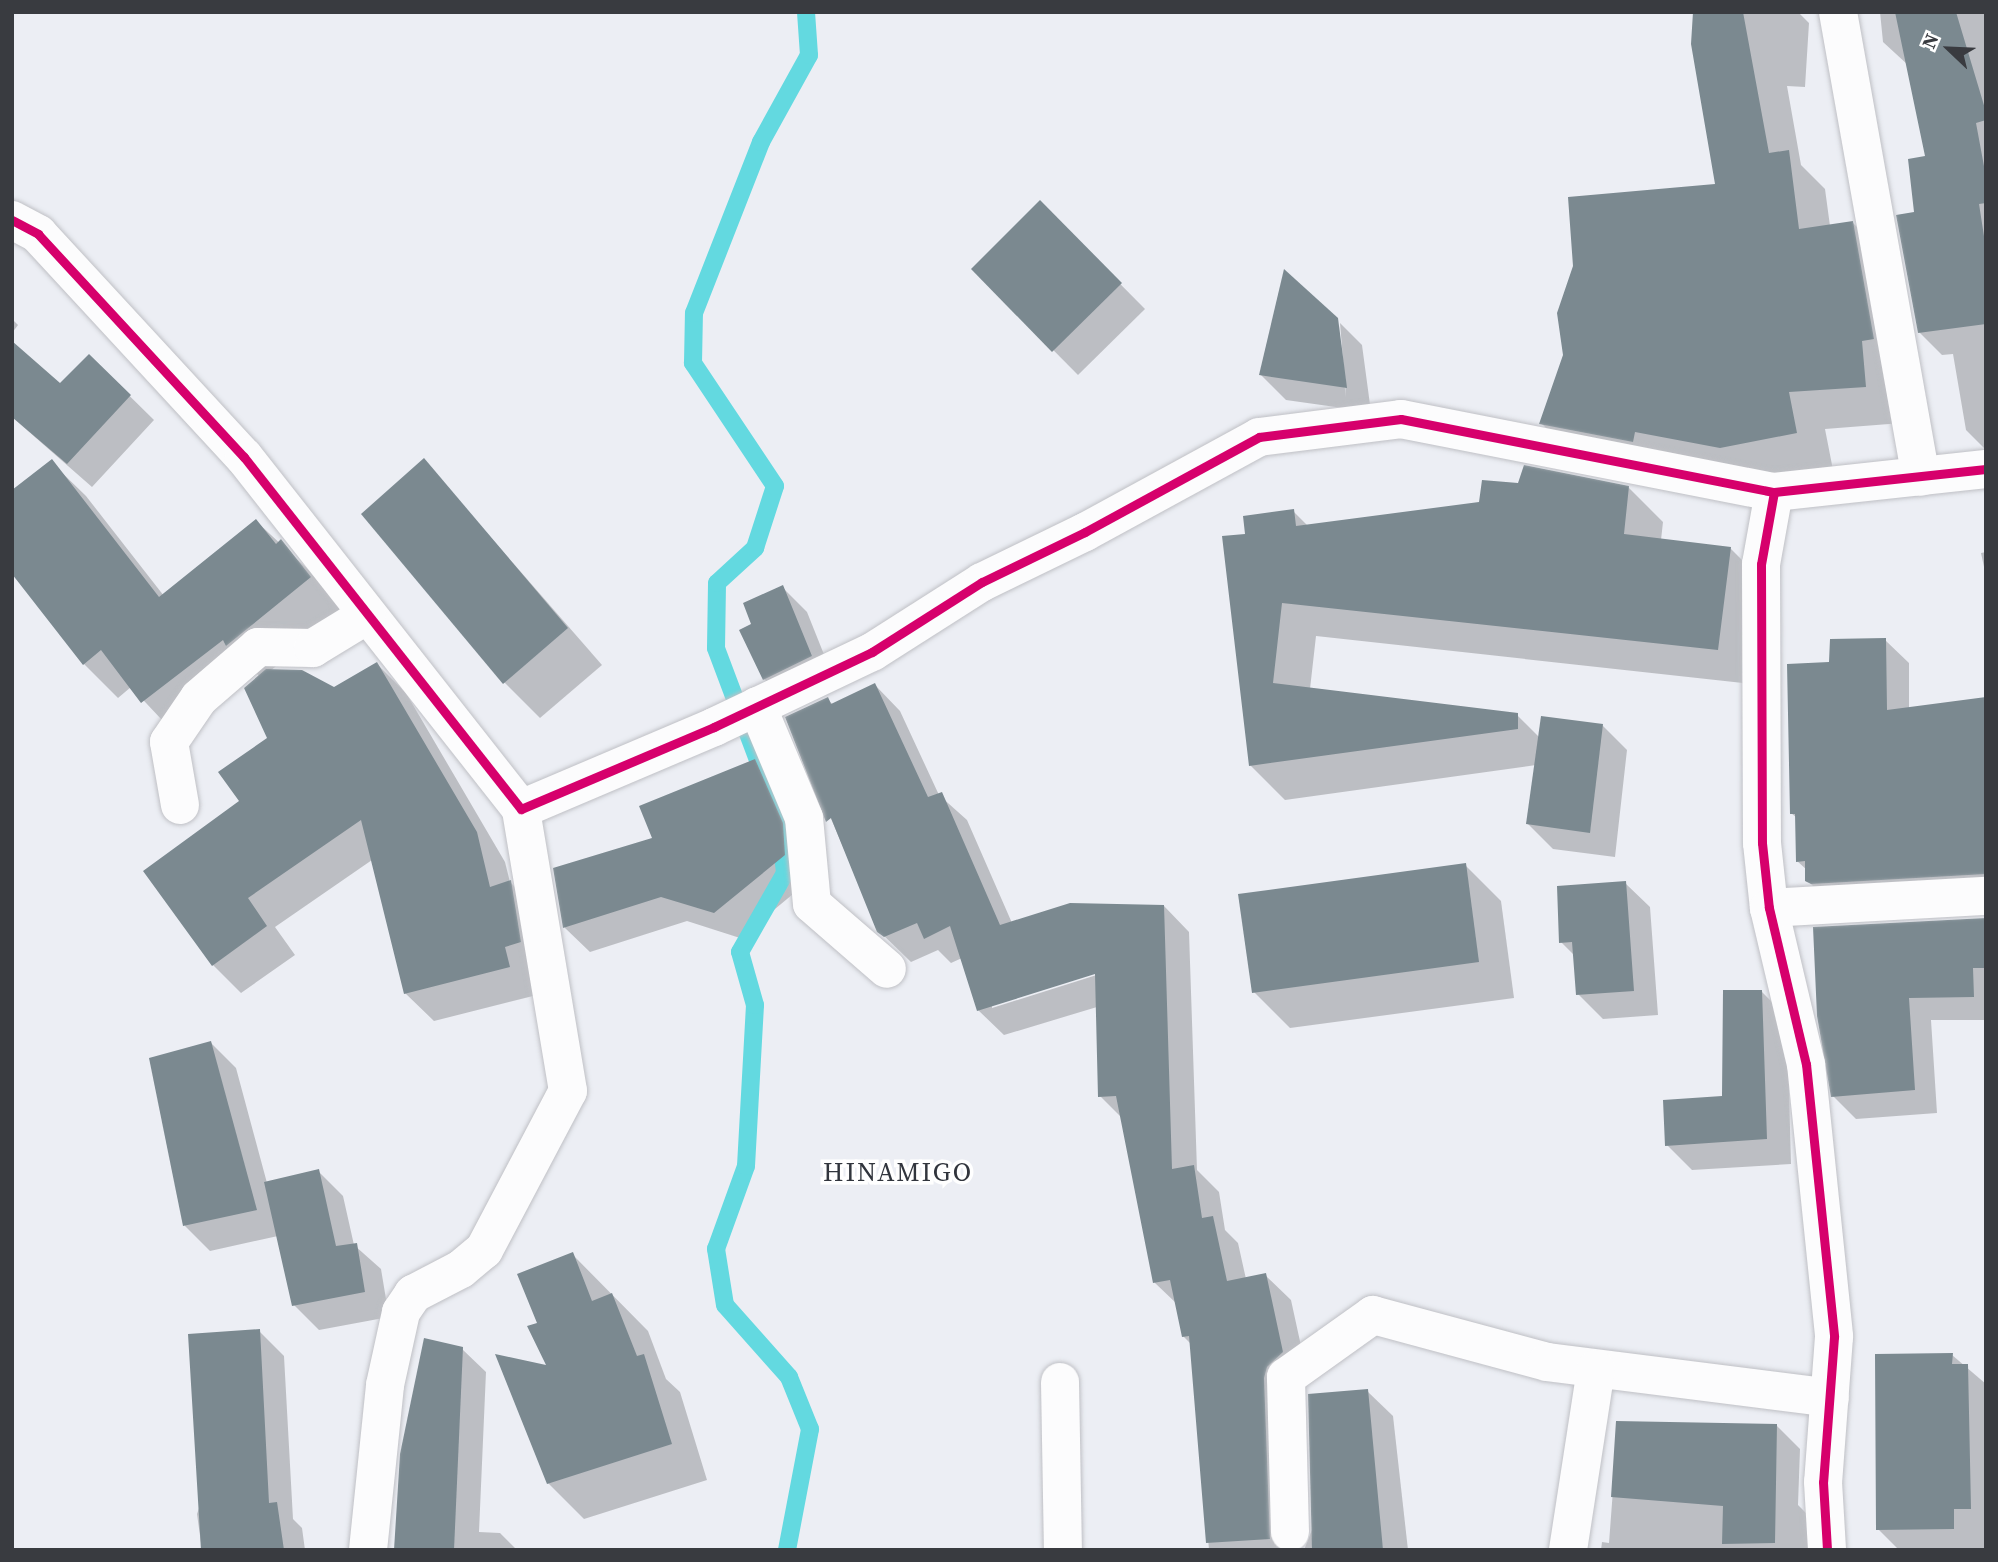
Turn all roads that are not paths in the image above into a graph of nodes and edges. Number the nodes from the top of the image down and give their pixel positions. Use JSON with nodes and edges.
{"nodes":[{"id":1,"x":1838,"y":12,"type":"edge"},
{"id":2,"x":12,"y":220,"type":"edge"},
{"id":3,"x":1986,"y":469,"type":"edge"},
{"id":4,"x":1921,"y":477,"type":"junction"},
{"id":5,"x":1774,"y":492,"type":"junction"},
{"id":6,"x":367,"y":615,"type":"junction"},
{"id":7,"x":757,"y":706,"type":"junction"},
{"id":8,"x":180,"y":805,"type":"dead end"},
{"id":9,"x":521,"y":808,"type":"junction"},
{"id":10,"x":1986,"y":896,"type":"edge"},
{"id":11,"x":1769,"y":908,"type":"junction"},
{"id":12,"x":887,"y":969,"type":"dead end"},
{"id":13,"x":1596,"y":1368,"type":"junction"},
{"id":14,"x":1060,"y":1382,"type":"dead end"},
{"id":15,"x":1830,"y":1398,"type":"junction"},
{"id":16,"x":1290,"y":1532,"type":"dead end"},
{"id":17,"x":369,"y":1550,"type":"edge"},
{"id":18,"x":1063,"y":1550,"type":"edge"},
{"id":19,"x":1568,"y":1550,"type":"edge"},
{"id":20,"x":1827,"y":1550,"type":"edge"}],
"edges":[{"from":1,"to":4,"type":"street"},
{"from":2,"to":6,"type":"street"},
{"from":3,"to":4,"type":"street"},
{"from":4,"to":5,"type":"street"},
{"from":5,"to":7,"type":"street"},
{"from":5,"to":11,"type":"street"},
{"from":6,"to":8,"type":"street"},
{"from":6,"to":9,"type":"street"},
{"from":7,"to":9,"type":"street"},
{"from":7,"to":12,"type":"street"},
{"from":9,"to":17,"type":"street"},
{"from":10,"to":11,"type":"street"},
{"from":11,"to":15,"type":"street"},
{"from":13,"to":15,"type":"street"},
{"from":13,"to":16,"type":"street"},
{"from":13,"to":19,"type":"street"},
{"from":14,"to":18,"type":"street"},
{"from":15,"to":20,"type":"street"}]}
